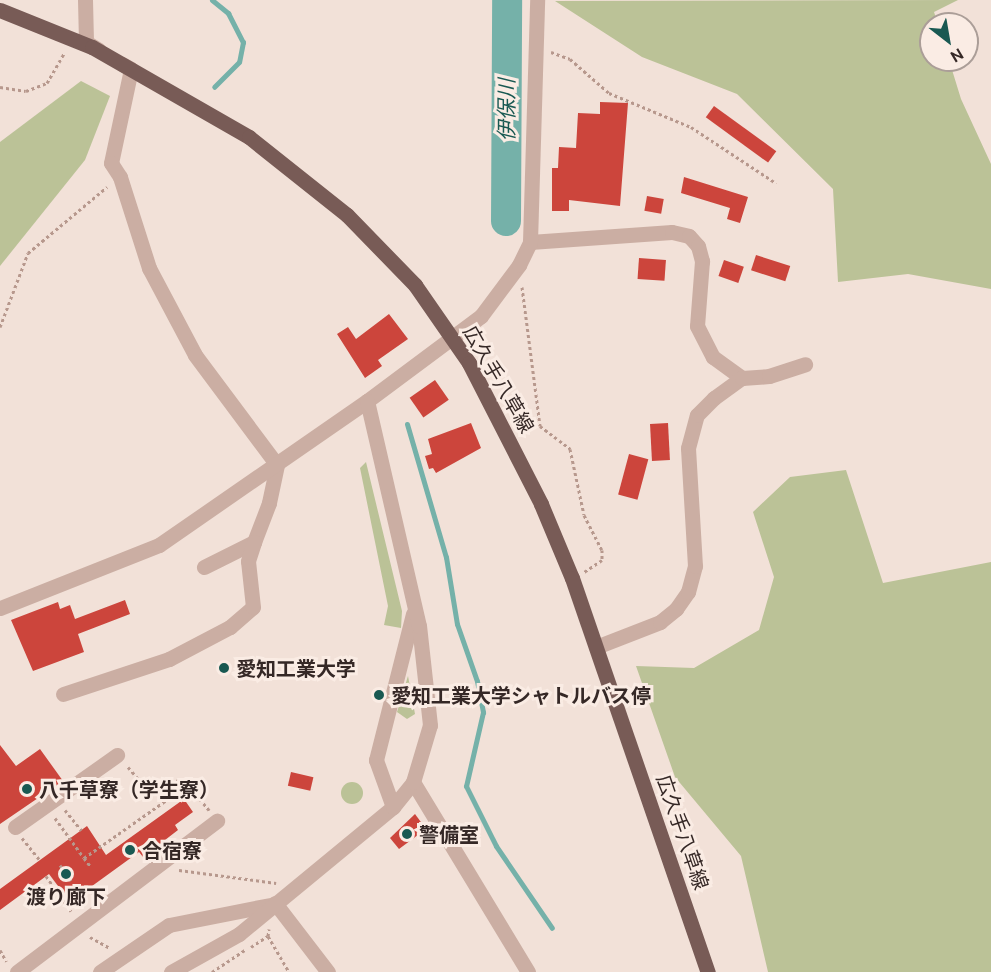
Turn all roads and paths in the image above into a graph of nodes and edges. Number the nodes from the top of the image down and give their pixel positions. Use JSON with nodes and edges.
{"nodes":[{"id":1,"x":85,"y":0,"type":"edge"},
{"id":2,"x":537,"y":0,"type":"edge"},
{"id":3,"x":0,"y":10,"type":"edge"},
{"id":4,"x":70,"y":37,"type":"junction"},
{"id":5,"x":535,"y":45,"type":"junction"},
{"id":6,"x":130,"y":69,"type":"junction"},
{"id":7,"x":0,"y":87,"type":"edge"},
{"id":8,"x":120,"y":177,"type":"junction"},
{"id":9,"x":776,"y":183,"type":"dead end"},
{"id":10,"x":530,"y":242,"type":"junction"},
{"id":11,"x":519,"y":265,"type":"junction"},
{"id":12,"x":0,"y":327,"type":"edge"},
{"id":13,"x":453,"y":338,"type":"junction"},
{"id":14,"x":805,"y":364,"type":"dead end"},
{"id":15,"x":742,"y":378,"type":"junction"},
{"id":16,"x":367,"y":401,"type":"junction"},
{"id":17,"x":277,"y":465,"type":"junction"},
{"id":18,"x":254,"y":542,"type":"junction"},
{"id":19,"x":204,"y":567,"type":"dead end"},
{"id":20,"x":572,"y":578,"type":"junction"},
{"id":21,"x":415,"y":607,"type":"junction"},
{"id":22,"x":0,"y":608,"type":"edge"},
{"id":23,"x":596,"y":647,"type":"junction"},
{"id":24,"x":63,"y":694,"type":"dead end"},
{"id":25,"x":117,"y":755,"type":"joint"},
{"id":26,"x":413,"y":782,"type":"junction"},
{"id":27,"x":188,"y":785,"type":"junction"},
{"id":28,"x":52,"y":802,"type":"junction"},
{"id":29,"x":393,"y":807,"type":"junction"},
{"id":30,"x":217,"y":821,"type":"joint"},
{"id":31,"x":15,"y":827,"type":"dead end"},
{"id":32,"x":81,"y":830,"type":"dead end"},
{"id":33,"x":29,"y":849,"type":"dead end"},
{"id":34,"x":84,"y":858,"type":"junction"},
{"id":35,"x":40,"y":860,"type":"dead end"},
{"id":36,"x":60,"y":865,"type":"dead end"},
{"id":37,"x":91,"y":867,"type":"dead end"},
{"id":38,"x":156,"y":868,"type":"junction"},
{"id":39,"x":46,"y":876,"type":"dead end"},
{"id":40,"x":71,"y":881,"type":"dead end"},
{"id":41,"x":291,"y":889,"type":"junction"},
{"id":42,"x":275,"y":903,"type":"junction"},
{"id":43,"x":83,"y":924,"type":"junction"},
{"id":44,"x":119,"y":958,"type":"junction"},
{"id":45,"x":17,"y":972,"type":"edge"},
{"id":46,"x":100,"y":972,"type":"edge"},
{"id":47,"x":171,"y":972,"type":"edge"},
{"id":48,"x":212,"y":972,"type":"edge"},
{"id":49,"x":289,"y":972,"type":"edge"},
{"id":50,"x":328,"y":972,"type":"edge"},
{"id":51,"x":528,"y":972,"type":"edge"},
{"id":52,"x":708,"y":972,"type":"edge"}],
"edges":[{"from":1,"to":6,"type":"street"},
{"from":2,"to":5,"type":"street"},
{"from":3,"to":4,"type":"main road","name":"広久手八草線"},
{"from":4,"to":6,"type":"main road","name":"広久手八草線"},
{"from":4,"to":7,"type":"path"},
{"from":5,"to":9,"type":"path"},
{"from":5,"to":10,"type":"street"},
{"from":6,"to":8,"type":"street"},
{"from":6,"to":13,"type":"main road","name":"広久手八草線"},
{"from":8,"to":12,"type":"path"},
{"from":8,"to":17,"type":"street"},
{"from":10,"to":11,"type":"street"},
{"from":10,"to":15,"type":"street"},
{"from":11,"to":13,"type":"street"},
{"from":11,"to":20,"type":"path"},
{"from":13,"to":16,"type":"street"},
{"from":13,"to":20,"type":"main road","name":"広久手八草線"},
{"from":14,"to":15,"type":"street"},
{"from":15,"to":23,"type":"street"},
{"from":16,"to":17,"type":"street"},
{"from":16,"to":21,"type":"street"},
{"from":17,"to":18,"type":"street"},
{"from":17,"to":22,"type":"street"},
{"from":18,"to":19,"type":"street"},
{"from":18,"to":24,"type":"street"},
{"from":20,"to":23,"type":"main road","name":"広久手八草線"},
{"from":21,"to":26,"type":"street"},
{"from":21,"to":29,"type":"street"},
{"from":23,"to":52,"type":"main road","name":"広久手八草線"},
{"from":25,"to":27,"type":"path"},
{"from":25,"to":28,"type":"street"},
{"from":26,"to":29,"type":"street"},
{"from":26,"to":51,"type":"street"},
{"from":27,"to":30,"type":"path"},
{"from":27,"to":34,"type":"path"},
{"from":28,"to":31,"type":"street"},
{"from":28,"to":32,"type":"path"},
{"from":28,"to":34,"type":"path"},
{"from":29,"to":41,"type":"street"},
{"from":30,"to":38,"type":"street"},
{"from":33,"to":35,"type":"path"},
{"from":34,"to":37,"type":"path"},
{"from":36,"to":40,"type":"path"},
{"from":38,"to":41,"type":"path"},
{"from":38,"to":43,"type":"street"},
{"from":39,"to":43,"type":"path"},
{"from":41,"to":42,"type":"street"},
{"from":42,"to":44,"type":"street"},
{"from":42,"to":47,"type":"street"},
{"from":42,"to":50,"type":"street"},
{"from":43,"to":44,"type":"path"},
{"from":43,"to":45,"type":"street"},
{"from":44,"to":46,"type":"street"},
{"from":48,"to":49,"type":"path"}]}
